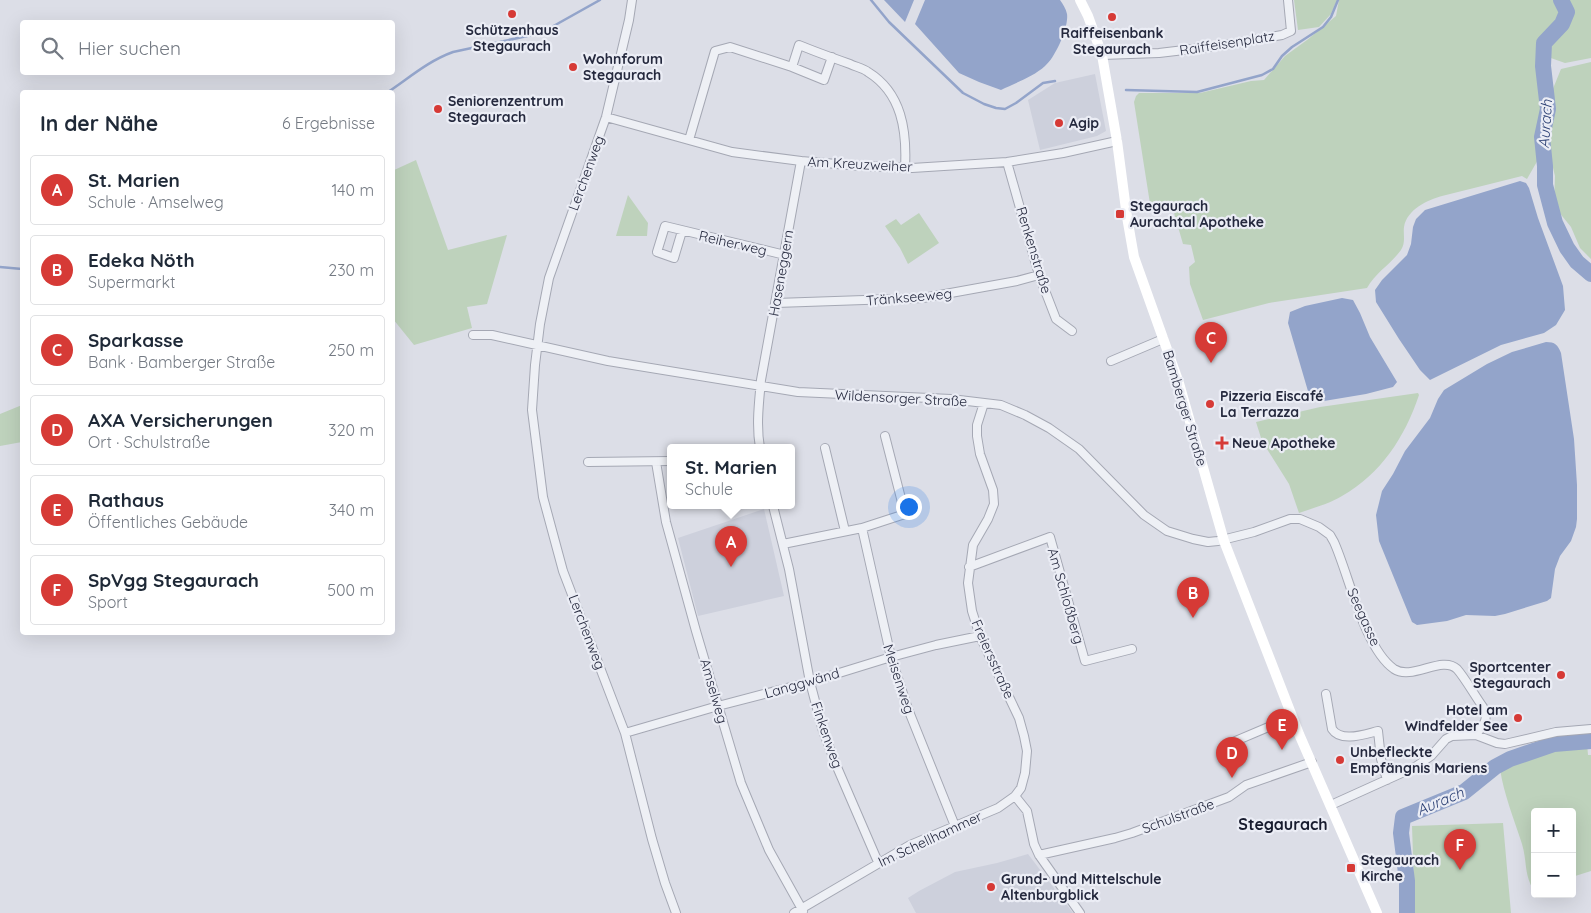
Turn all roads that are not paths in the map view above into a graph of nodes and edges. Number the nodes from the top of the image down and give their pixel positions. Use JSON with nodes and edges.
{"nodes":[{"id":1,"x":632,"y":0,"type":"edge"},
{"id":2,"x":1080,"y":0,"type":"edge"},
{"id":3,"x":1288,"y":0,"type":"edge"},
{"id":4,"x":1102,"y":56,"type":"junction"},
{"id":5,"x":832,"y":57,"type":"junction"},
{"id":6,"x":792,"y":67,"type":"junction"},
{"id":7,"x":606,"y":117,"type":"junction"},
{"id":8,"x":689,"y":140,"type":"junction"},
{"id":9,"x":1117,"y":141,"type":"junction"},
{"id":10,"x":801,"y":161,"type":"junction"},
{"id":11,"x":1007,"y":162,"type":"junction"},
{"id":12,"x":905,"y":168,"type":"junction"},
{"id":13,"x":682,"y":231,"type":"dead end"},
{"id":14,"x":784,"y":255,"type":"junction"},
{"id":15,"x":1040,"y":275,"type":"junction"},
{"id":16,"x":776,"y":303,"type":"junction"},
{"id":17,"x":1072,"y":331,"type":"dead end"},
{"id":18,"x":473,"y":334,"type":"dead end"},
{"id":19,"x":1164,"y":339,"type":"junction"},
{"id":20,"x":537,"y":345,"type":"junction"},
{"id":21,"x":1111,"y":362,"type":"dead end"},
{"id":22,"x":760,"y":386,"type":"junction"},
{"id":23,"x":984,"y":403,"type":"junction"},
{"id":24,"x":885,"y":436,"type":"dead end"},
{"id":25,"x":759,"y":444,"type":"edge"},
{"id":26,"x":826,"y":448,"type":"dead end"},
{"id":27,"x":588,"y":462,"type":"dead end"},
{"id":28,"x":656,"y":462,"type":"junction"},
{"id":29,"x":667,"y":462,"type":"edge"},
{"id":30,"x":775,"y":509,"type":"edge"},
{"id":31,"x":862,"y":528,"type":"junction"},
{"id":32,"x":845,"y":531,"type":"junction"},
{"id":33,"x":1224,"y":541,"type":"junction"},
{"id":34,"x":783,"y":544,"type":"junction"},
{"id":35,"x":969,"y":567,"type":"junction"},
{"id":36,"x":980,"y":636,"type":"junction"},
{"id":37,"x":1132,"y":649,"type":"dead end"},
{"id":38,"x":891,"y":657,"type":"junction"},
{"id":39,"x":810,"y":682,"type":"junction"},
{"id":40,"x":1326,"y":694,"type":"dead end"},
{"id":41,"x":718,"y":706,"type":"junction"},
{"id":42,"x":1292,"y":717,"type":"junction"},
{"id":43,"x":1591,"y":728,"type":"edge"},
{"id":44,"x":625,"y":733,"type":"junction"},
{"id":45,"x":1476,"y":735,"type":"junction"},
{"id":46,"x":1226,"y":744,"type":"dead end"},
{"id":47,"x":1312,"y":762,"type":"junction"},
{"id":48,"x":1387,"y":780,"type":"junction"},
{"id":49,"x":1015,"y":796,"type":"junction"},
{"id":50,"x":1331,"y":805,"type":"junction"},
{"id":51,"x":955,"y":826,"type":"junction"},
{"id":52,"x":1038,"y":855,"type":"junction"},
{"id":53,"x":878,"y":862,"type":"junction"},
{"id":54,"x":803,"y":911,"type":"edge"},
{"id":55,"x":676,"y":913,"type":"edge"},
{"id":56,"x":794,"y":913,"type":"edge"},
{"id":57,"x":1080,"y":913,"type":"edge"},
{"id":58,"x":1376,"y":913,"type":"edge"}],
"edges":[{"from":1,"to":7,"type":"street","name":"Lerchenweg"},
{"from":2,"to":4,"type":"main road","name":"Bamberger Straße"},
{"from":3,"to":4,"type":"street","name":"Raiffeisenplatz"},
{"from":4,"to":9,"type":"main road","name":"Bamberger Straße"},
{"from":5,"to":6,"type":"street"},
{"from":5,"to":6,"type":"street"},
{"from":5,"to":12,"type":"street"},
{"from":6,"to":8,"type":"street"},
{"from":7,"to":8,"type":"street","name":"Am Kreuzweiher"},
{"from":7,"to":20,"type":"street","name":"Lerchenweg"},
{"from":8,"to":10,"type":"street","name":"Am Kreuzweiher"},
{"from":9,"to":11,"type":"street","name":"Am Kreuzweiher"},
{"from":9,"to":19,"type":"main road","name":"Bamberger Straße"},
{"from":10,"to":12,"type":"street","name":"Am Kreuzweiher"},
{"from":10,"to":14,"type":"street","name":"Haseneggern"},
{"from":11,"to":12,"type":"street","name":"Am Kreuzweiher"},
{"from":11,"to":15,"type":"street","name":"Renkenstraße"},
{"from":13,"to":14,"type":"street","name":"Reiherweg"},
{"from":14,"to":16,"type":"street","name":"Haseneggern"},
{"from":15,"to":16,"type":"street","name":"Tränkseeweg"},
{"from":15,"to":17,"type":"street","name":"Renkenstraße"},
{"from":16,"to":22,"type":"street","name":"Haseneggern"},
{"from":18,"to":20,"type":"street"},
{"from":19,"to":21,"type":"street"},
{"from":19,"to":33,"type":"main road","name":"Bamberger Straße"},
{"from":20,"to":22,"type":"street","name":"Wildensorger Straße"},
{"from":20,"to":44,"type":"street","name":"Lerchenweg"},
{"from":22,"to":23,"type":"street","name":"Wildensorger Straße"},
{"from":22,"to":25,"type":"street","name":"Haseneggern"},
{"from":23,"to":33,"type":"street","name":"Wildensorger Straße"},
{"from":23,"to":35,"type":"street","name":"Freiersstraße"},
{"from":24,"to":31,"type":"street"},
{"from":26,"to":32,"type":"street"},
{"from":27,"to":28,"type":"street"},
{"from":28,"to":29,"type":"street"},
{"from":28,"to":41,"type":"street","name":"Amselweg"},
{"from":30,"to":34,"type":"street","name":"Finkenweg"},
{"from":31,"to":32,"type":"street"},
{"from":31,"to":38,"type":"street","name":"Meisenweg"},
{"from":32,"to":34,"type":"street"},
{"from":33,"to":42,"type":"main road","name":"Bamberger Straße"},
{"from":33,"to":45,"type":"street","name":"Seegasse"},
{"from":34,"to":39,"type":"street","name":"Finkenweg"},
{"from":35,"to":36,"type":"street","name":"Freiersstraße"},
{"from":35,"to":37,"type":"street","name":"Am Schloßberg"},
{"from":36,"to":38,"type":"street","name":"Langgwänd"},
{"from":36,"to":49,"type":"street","name":"Freiersstraße"},
{"from":38,"to":39,"type":"street","name":"Langgwänd"},
{"from":38,"to":51,"type":"street","name":"Meisenweg"},
{"from":39,"to":41,"type":"street","name":"Langgwänd"},
{"from":39,"to":53,"type":"street","name":"Finkenweg"},
{"from":40,"to":48,"type":"street"},
{"from":41,"to":44,"type":"street","name":"Langgwänd"},
{"from":41,"to":54,"type":"street","name":"Amselweg"},
{"from":42,"to":46,"type":"street"},
{"from":42,"to":47,"type":"main road","name":"Bamberger Straße"},
{"from":43,"to":45,"type":"street"},
{"from":44,"to":55,"type":"street","name":"Lerchenweg"},
{"from":45,"to":48,"type":"street"},
{"from":47,"to":50,"type":"main road","name":"Bamberger Straße"},
{"from":47,"to":52,"type":"street","name":"Schulstraße"},
{"from":48,"to":50,"type":"street"},
{"from":49,"to":51,"type":"street","name":"Im Schellhammer"},
{"from":49,"to":52,"type":"street"},
{"from":50,"to":58,"type":"main road","name":"Bamberger Straße"},
{"from":51,"to":53,"type":"street","name":"Im Schellhammer"},
{"from":52,"to":57,"type":"street"},
{"from":53,"to":54,"type":"street","name":"Im Schellhammer"},
{"from":54,"to":56,"type":"street","name":"Im Schellhammer"}]}
